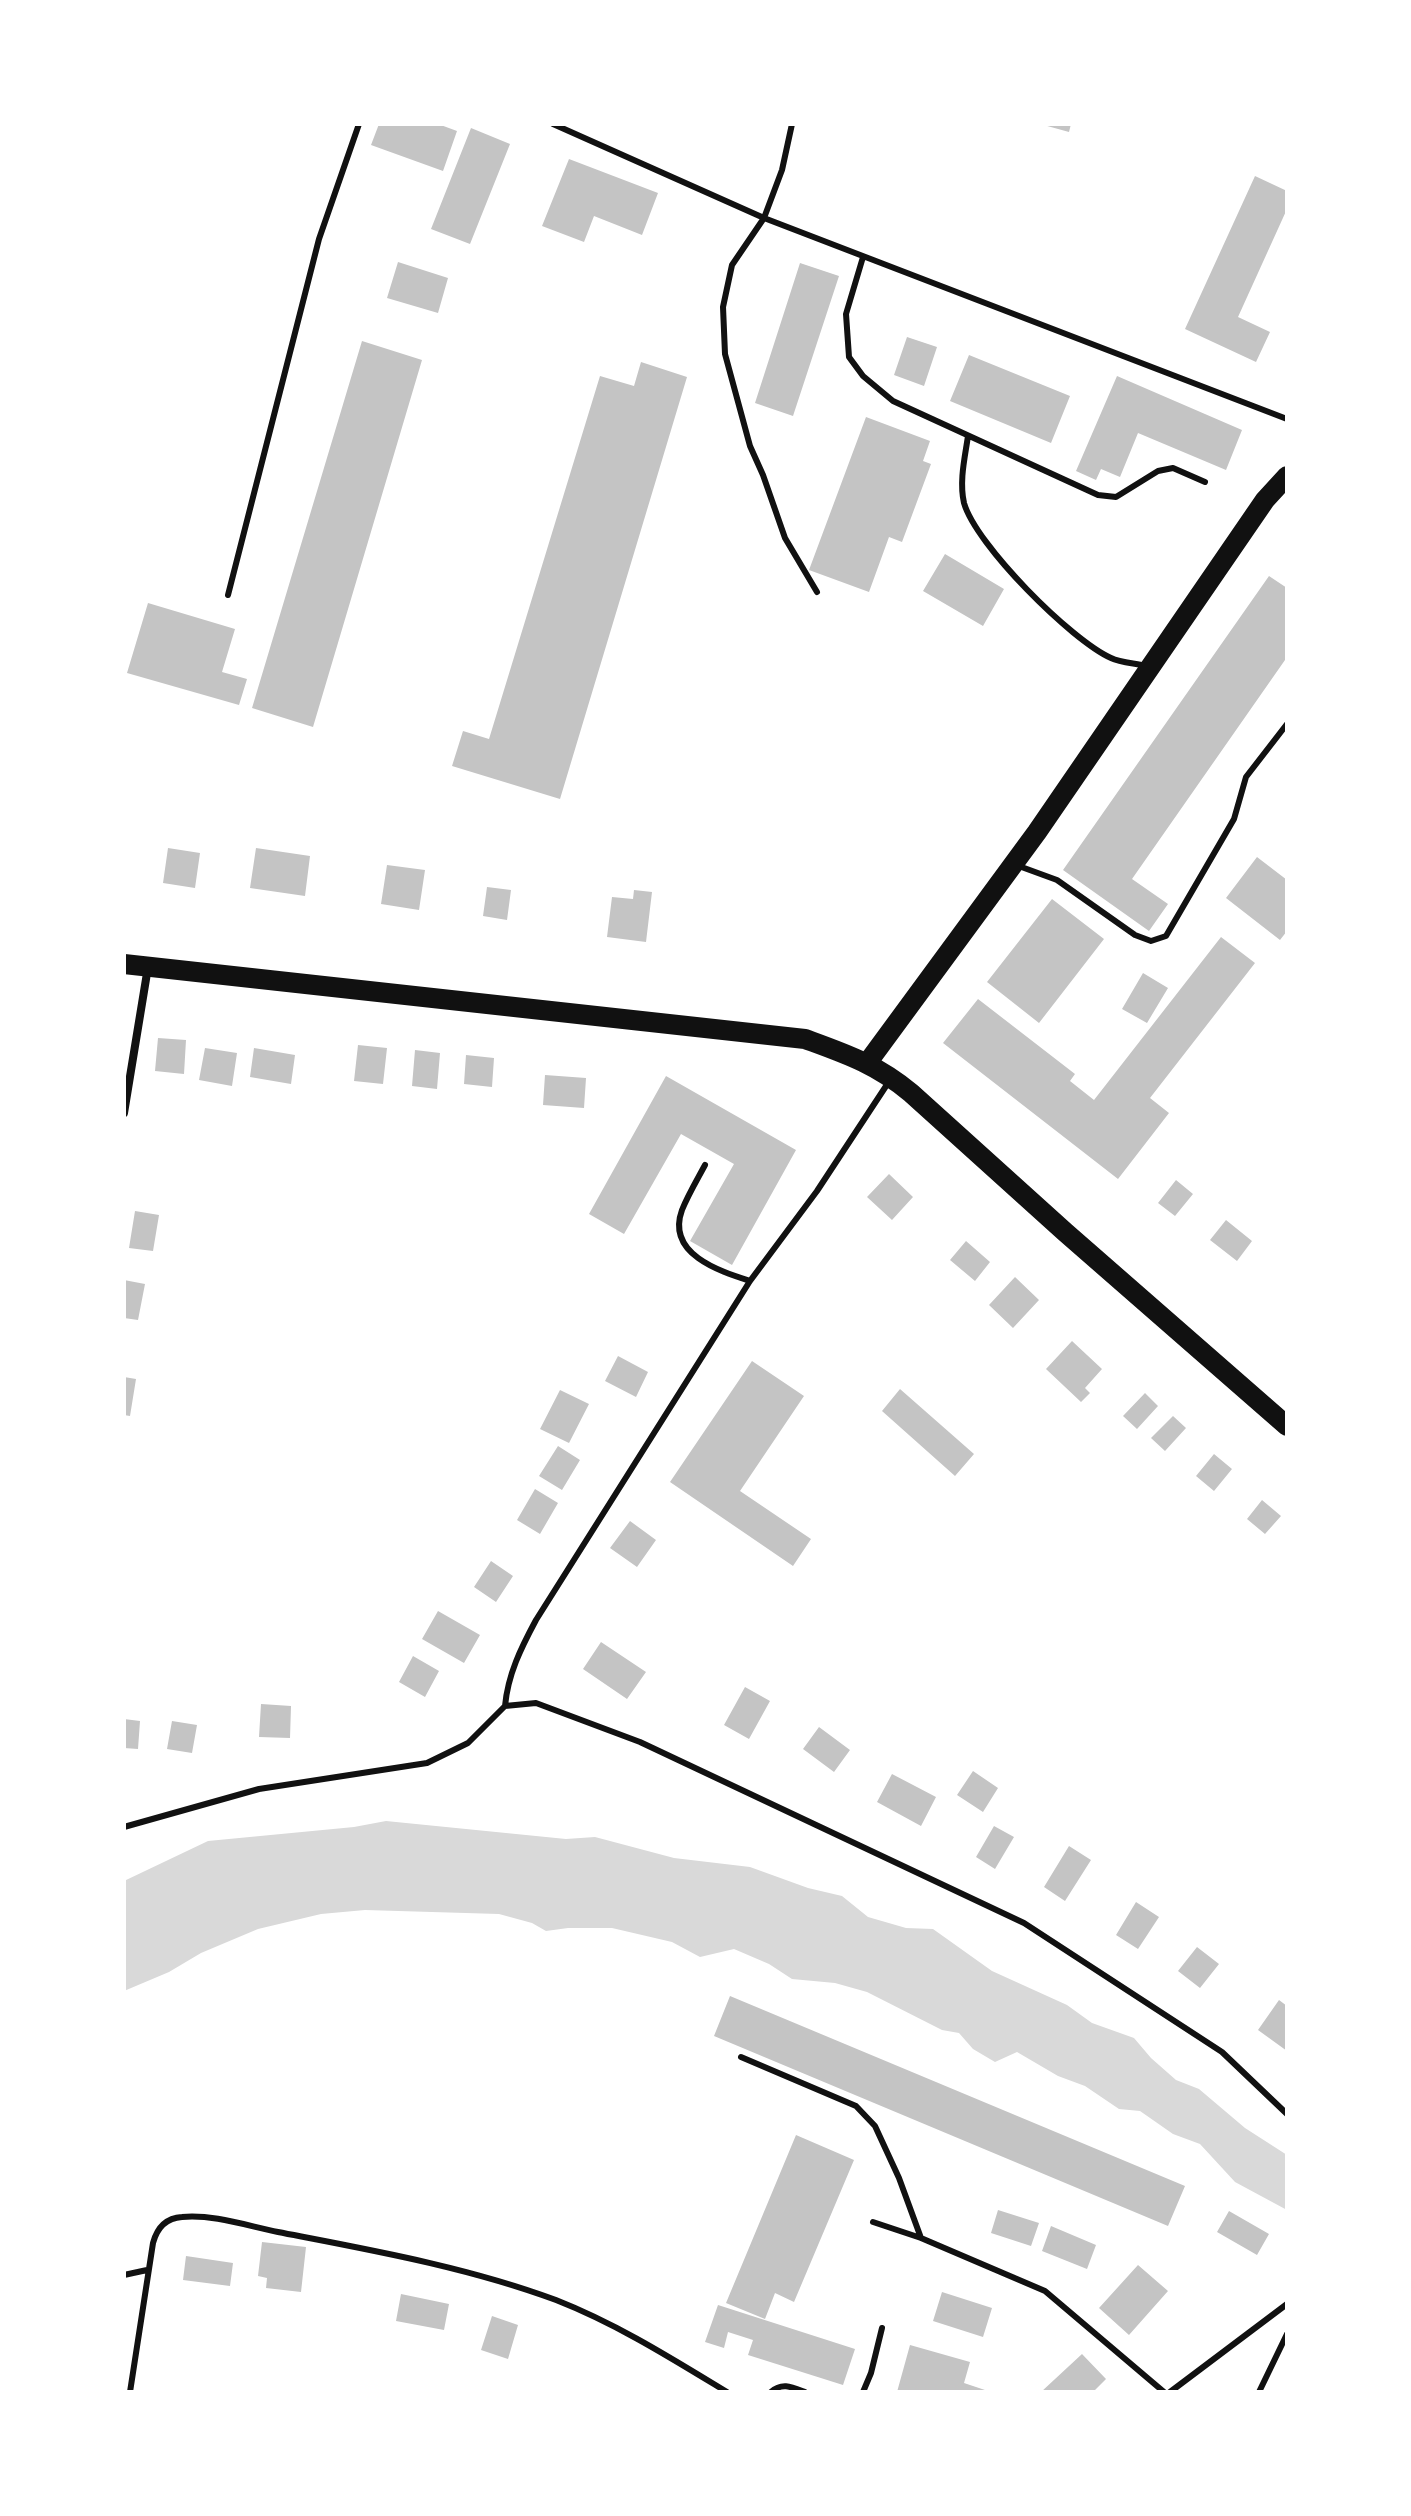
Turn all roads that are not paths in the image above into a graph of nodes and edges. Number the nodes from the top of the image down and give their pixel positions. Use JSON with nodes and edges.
{"nodes":[{"id":1,"x":359,"y":124,"type":"edge"},
{"id":2,"x":553,"y":124,"type":"edge"},
{"id":3,"x":792,"y":124,"type":"edge"},
{"id":4,"x":764,"y":218,"type":"junction"},
{"id":5,"x":863,"y":257,"type":"junction"},
{"id":6,"x":1286,"y":416,"type":"edge"},
{"id":7,"x":968,"y":436,"type":"junction"},
{"id":8,"x":1287,"y":476,"type":"edge"},
{"id":9,"x":1205,"y":482,"type":"dead end"},
{"id":10,"x":817,"y":592,"type":"dead end"},
{"id":11,"x":228,"y":595,"type":"dead end"},
{"id":12,"x":1150,"y":667,"type":"junction"},
{"id":13,"x":1287,"y":724,"type":"edge"},
{"id":14,"x":1013,"y":863,"type":"junction"},
{"id":15,"x":124,"y":964,"type":"edge"},
{"id":16,"x":148,"y":966,"type":"junction"},
{"id":17,"x":868,"y":1062,"type":"junction"},
{"id":18,"x":892,"y":1077,"type":"junction"},
{"id":19,"x":124,"y":1113,"type":"edge"},
{"id":20,"x":705,"y":1165,"type":"dead end"},
{"id":21,"x":750,"y":1281,"type":"junction"},
{"id":22,"x":1287,"y":1426,"type":"edge"},
{"id":23,"x":505,"y":1706,"type":"junction"},
{"id":24,"x":124,"y":1827,"type":"edge"},
{"id":25,"x":741,"y":2057,"type":"dead end"},
{"id":26,"x":1287,"y":2114,"type":"edge"},
{"id":27,"x":873,"y":2222,"type":"dead end"},
{"id":28,"x":921,"y":2238,"type":"junction"},
{"id":29,"x":147,"y":2270,"type":"junction"},
{"id":30,"x":124,"y":2275,"type":"edge"},
{"id":31,"x":1287,"y":2304,"type":"edge"},
{"id":32,"x":882,"y":2328,"type":"dead end"},
{"id":33,"x":1287,"y":2334,"type":"edge"},
{"id":34,"x":130,"y":2392,"type":"edge"},
{"id":35,"x":727,"y":2392,"type":"edge"},
{"id":36,"x":771,"y":2392,"type":"edge"},
{"id":37,"x":805,"y":2392,"type":"edge"},
{"id":38,"x":863,"y":2392,"type":"edge"},
{"id":39,"x":1164,"y":2392,"type":"edge"},
{"id":40,"x":1170,"y":2392,"type":"edge"},
{"id":41,"x":1259,"y":2392,"type":"edge"}],
"edges":[{"from":1,"to":11,"type":"lane"},
{"from":2,"to":4,"type":"lane"},
{"from":3,"to":4,"type":"lane"},
{"from":4,"to":5,"type":"lane"},
{"from":4,"to":10,"type":"lane"},
{"from":5,"to":6,"type":"lane"},
{"from":5,"to":7,"type":"lane"},
{"from":7,"to":9,"type":"lane"},
{"from":7,"to":12,"type":"lane"},
{"from":8,"to":12,"type":"main road"},
{"from":12,"to":14,"type":"main road"},
{"from":13,"to":14,"type":"lane"},
{"from":14,"to":17,"type":"main road"},
{"from":15,"to":16,"type":"main road"},
{"from":16,"to":17,"type":"main road"},
{"from":16,"to":19,"type":"street"},
{"from":17,"to":18,"type":"main road"},
{"from":18,"to":21,"type":"lane"},
{"from":18,"to":22,"type":"main road"},
{"from":20,"to":21,"type":"lane"},
{"from":21,"to":23,"type":"lane"},
{"from":23,"to":24,"type":"lane"},
{"from":23,"to":26,"type":"lane"},
{"from":25,"to":28,"type":"lane"},
{"from":27,"to":28,"type":"lane"},
{"from":28,"to":39,"type":"lane"},
{"from":29,"to":30,"type":"lane"},
{"from":29,"to":34,"type":"lane"},
{"from":29,"to":35,"type":"lane"},
{"from":31,"to":40,"type":"lane"},
{"from":32,"to":38,"type":"lane"},
{"from":33,"to":41,"type":"lane"},
{"from":36,"to":37,"type":"lane"}]}
